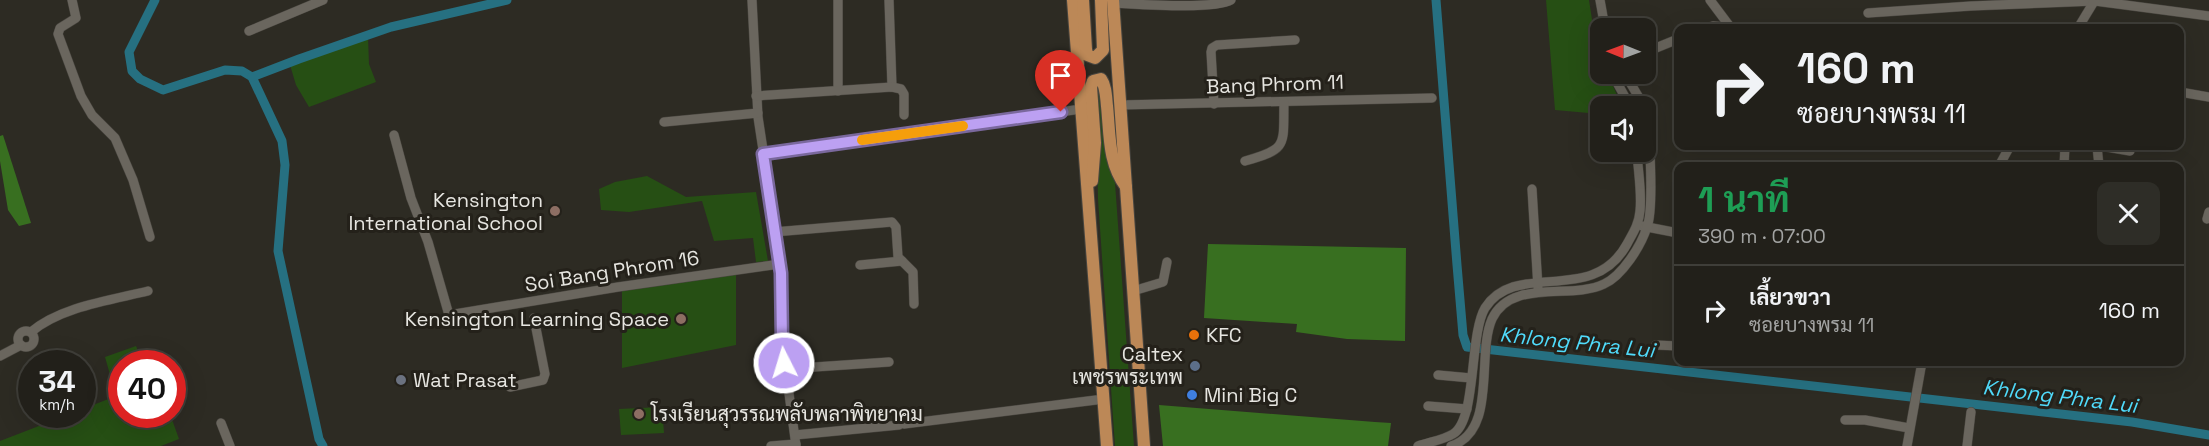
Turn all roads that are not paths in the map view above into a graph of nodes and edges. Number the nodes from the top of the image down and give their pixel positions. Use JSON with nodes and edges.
{"nodes":[{"id":1,"x":72,"y":0,"type":"edge"},
{"id":2,"x":323,"y":0,"type":"edge"},
{"id":3,"x":752,"y":0,"type":"edge"},
{"id":4,"x":837,"y":0,"type":"edge"},
{"id":5,"x":889,"y":0,"type":"edge"},
{"id":6,"x":1073,"y":0,"type":"edge"},
{"id":7,"x":1083,"y":0,"type":"edge"},
{"id":8,"x":1230,"y":0,"type":"edge"},
{"id":9,"x":1600,"y":0,"type":"edge"},
{"id":10,"x":1710,"y":0,"type":"edge"},
{"id":11,"x":2095,"y":0,"type":"edge"},
{"id":12,"x":1109,"y":1,"type":"edge"},
{"id":13,"x":1215,"y":1,"type":"edge"},
{"id":14,"x":1868,"y":13,"type":"dead end"},
{"id":15,"x":2209,"y":16,"type":"edge"},
{"id":16,"x":1603,"y":18,"type":"edge"},
{"id":17,"x":1728,"y":24,"type":"edge"},
{"id":18,"x":2080,"y":24,"type":"edge"},
{"id":19,"x":249,"y":31,"type":"dead end"},
{"id":20,"x":1296,"y":40,"type":"dead end"},
{"id":21,"x":1674,"y":41,"type":"edge"},
{"id":22,"x":1656,"y":48,"type":"edge"},
{"id":23,"x":892,"y":87,"type":"junction"},
{"id":24,"x":837,"y":90,"type":"junction"},
{"id":25,"x":2184,"y":93,"type":"edge"},
{"id":26,"x":756,"y":96,"type":"junction"},
{"id":27,"x":2209,"y":97,"type":"edge"},
{"id":28,"x":1432,"y":98,"type":"dead end"},
{"id":29,"x":1284,"y":102,"type":"junction"},
{"id":30,"x":1214,"y":104,"type":"junction"},
{"id":31,"x":1120,"y":105,"type":"junction"},
{"id":32,"x":1081,"y":109,"type":"junction"},
{"id":33,"x":758,"y":113,"type":"junction"},
{"id":34,"x":904,"y":115,"type":"dead end"},
{"id":35,"x":663,"y":122,"type":"dead end"},
{"id":36,"x":394,"y":135,"type":"dead end"},
{"id":37,"x":2124,"y":150,"type":"edge"},
{"id":38,"x":2130,"y":151,"type":"dead end"},
{"id":39,"x":763,"y":154,"type":"junction"},
{"id":40,"x":1245,"y":161,"type":"dead end"},
{"id":41,"x":1638,"y":162,"type":"edge"},
{"id":42,"x":1648,"y":162,"type":"edge"},
{"id":43,"x":1125,"y":187,"type":"junction"},
{"id":44,"x":1532,"y":189,"type":"dead end"},
{"id":45,"x":1088,"y":193,"type":"junction"},
{"id":46,"x":1637,"y":225,"type":"junction"},
{"id":47,"x":1647,"y":228,"type":"junction"},
{"id":48,"x":774,"y":232,"type":"junction"},
{"id":49,"x":1674,"y":232,"type":"edge"},
{"id":50,"x":150,"y":237,"type":"dead end"},
{"id":51,"x":902,"y":261,"type":"junction"},
{"id":52,"x":1167,"y":262,"type":"dead end"},
{"id":53,"x":780,"y":264,"type":"junction"},
{"id":54,"x":860,"y":265,"type":"dead end"},
{"id":55,"x":1538,"y":282,"type":"junction"},
{"id":56,"x":148,"y":291,"type":"dead end"},
{"id":57,"x":1133,"y":291,"type":"junction"},
{"id":58,"x":1538,"y":293,"type":"junction"},
{"id":59,"x":531,"y":302,"type":"junction"},
{"id":60,"x":914,"y":304,"type":"dead end"},
{"id":61,"x":1476,"y":340,"type":"junction"},
{"id":62,"x":1487,"y":341,"type":"junction"},
{"id":63,"x":1656,"y":345,"type":"dead end"},
{"id":64,"x":1674,"y":346,"type":"edge"},
{"id":65,"x":0,"y":356,"type":"edge"},
{"id":66,"x":1474,"y":356,"type":"junction"},
{"id":67,"x":1486,"y":358,"type":"junction"},
{"id":68,"x":889,"y":362,"type":"dead end"},
{"id":69,"x":1921,"y":366,"type":"edge"},
{"id":70,"x":785,"y":369,"type":"junction"},
{"id":71,"x":1438,"y":375,"type":"dead end"},
{"id":72,"x":1470,"y":378,"type":"junction"},
{"id":73,"x":510,"y":387,"type":"dead end"},
{"id":74,"x":1104,"y":399,"type":"junction"},
{"id":75,"x":1428,"y":406,"type":"dead end"},
{"id":76,"x":1467,"y":409,"type":"junction"},
{"id":77,"x":1971,"y":412,"type":"dead end"},
{"id":78,"x":1845,"y":420,"type":"dead end"},
{"id":79,"x":221,"y":423,"type":"dead end"},
{"id":80,"x":1909,"y":428,"type":"junction"},
{"id":81,"x":796,"y":441,"type":"edge"},
{"id":82,"x":230,"y":446,"type":"edge"},
{"id":83,"x":771,"y":446,"type":"edge"},
{"id":84,"x":1107,"y":446,"type":"edge"},
{"id":85,"x":1144,"y":446,"type":"edge"},
{"id":86,"x":1418,"y":446,"type":"edge"},
{"id":87,"x":1451,"y":446,"type":"edge"},
{"id":88,"x":1907,"y":446,"type":"edge"},
{"id":89,"x":1967,"y":446,"type":"edge"}],
"edges":[{"from":1,"to":50,"type":"street"},
{"from":2,"to":19,"type":"street"},
{"from":3,"to":26,"type":"street"},
{"from":4,"to":24,"type":"street"},
{"from":5,"to":23,"type":"street"},
{"from":6,"to":32,"type":"main road"},
{"from":7,"to":12,"type":"main road"},
{"from":8,"to":13,"type":"street"},
{"from":9,"to":16,"type":"street"},
{"from":10,"to":17,"type":"street"},
{"from":11,"to":14,"type":"street"},
{"from":11,"to":15,"type":"street"},
{"from":11,"to":18,"type":"street"},
{"from":12,"to":13,"type":"street"},
{"from":12,"to":31,"type":"main road"},
{"from":20,"to":30,"type":"street"},
{"from":21,"to":22,"type":"street"},
{"from":23,"to":24,"type":"street"},
{"from":23,"to":34,"type":"street"},
{"from":24,"to":26,"type":"street"},
{"from":25,"to":27,"type":"street"},
{"from":26,"to":33,"type":"street"},
{"from":28,"to":29,"type":"street","name":"Bang Phrom 11"},
{"from":29,"to":30,"type":"street","name":"Bang Phrom 11"},
{"from":29,"to":40,"type":"street"},
{"from":30,"to":31,"type":"street","name":"Bang Phrom 11"},
{"from":31,"to":43,"type":"main road"},
{"from":32,"to":39,"type":"street"},
{"from":32,"to":45,"type":"main road"},
{"from":33,"to":35,"type":"street"},
{"from":33,"to":39,"type":"street"},
{"from":36,"to":59,"type":"street","name":"Soi Bang Phrom 16"},
{"from":37,"to":38,"type":"street"},
{"from":39,"to":48,"type":"street"},
{"from":41,"to":46,"type":"street"},
{"from":42,"to":47,"type":"street"},
{"from":43,"to":45,"type":"main road"},
{"from":43,"to":57,"type":"main road"},
{"from":44,"to":55,"type":"street"},
{"from":45,"to":74,"type":"main road"},
{"from":46,"to":47,"type":"street"},
{"from":46,"to":55,"type":"street"},
{"from":47,"to":49,"type":"street"},
{"from":47,"to":58,"type":"street"},
{"from":48,"to":51,"type":"street"},
{"from":48,"to":53,"type":"street"},
{"from":51,"to":54,"type":"street"},
{"from":51,"to":60,"type":"street"},
{"from":52,"to":57,"type":"street"},
{"from":53,"to":59,"type":"street","name":"Soi Bang Phrom 16"},
{"from":53,"to":70,"type":"street"},
{"from":55,"to":58,"type":"street"},
{"from":55,"to":61,"type":"street"},
{"from":56,"to":65,"type":"street"},
{"from":57,"to":85,"type":"main road"},
{"from":58,"to":62,"type":"street"},
{"from":59,"to":73,"type":"street"},
{"from":61,"to":62,"type":"street"},
{"from":61,"to":66,"type":"street"},
{"from":62,"to":67,"type":"street"},
{"from":63,"to":64,"type":"street"},
{"from":66,"to":67,"type":"street"},
{"from":66,"to":72,"type":"street"},
{"from":67,"to":87,"type":"street"},
{"from":68,"to":70,"type":"street"},
{"from":69,"to":80,"type":"street"},
{"from":70,"to":81,"type":"street"},
{"from":71,"to":72,"type":"street"},
{"from":72,"to":76,"type":"street"},
{"from":74,"to":81,"type":"street"},
{"from":74,"to":84,"type":"main road"},
{"from":75,"to":76,"type":"street"},
{"from":76,"to":86,"type":"street"},
{"from":77,"to":89,"type":"street"},
{"from":78,"to":80,"type":"street"},
{"from":79,"to":82,"type":"street"},
{"from":80,"to":88,"type":"street"},
{"from":81,"to":83,"type":"street"}]}
